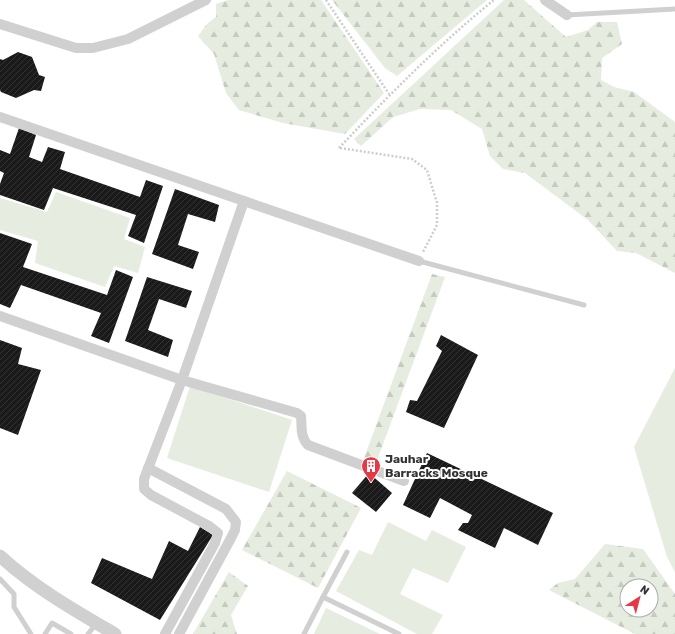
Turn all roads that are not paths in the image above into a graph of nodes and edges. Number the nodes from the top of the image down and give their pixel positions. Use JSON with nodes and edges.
{"nodes":[{"id":1,"x":206,"y":0,"type":"edge"},
{"id":2,"x":545,"y":0,"type":"edge"},
{"id":3,"x":675,"y":9,"type":"edge"},
{"id":4,"x":567,"y":15,"type":"joint"},
{"id":5,"x":0,"y":24,"type":"edge"},
{"id":6,"x":0,"y":117,"type":"edge"},
{"id":7,"x":244,"y":201,"type":"junction"},
{"id":8,"x":419,"y":261,"type":"joint"},
{"id":9,"x":584,"y":305,"type":"dead end"},
{"id":10,"x":0,"y":316,"type":"edge"},
{"id":11,"x":182,"y":380,"type":"junction"},
{"id":12,"x":148,"y":468,"type":"junction"},
{"id":13,"x":404,"y":481,"type":"dead end"},
{"id":14,"x":347,"y":552,"type":"dead end"},
{"id":15,"x":0,"y":556,"type":"edge"},
{"id":16,"x":0,"y":579,"type":"edge"},
{"id":17,"x":323,"y":597,"type":"junction"},
{"id":18,"x":97,"y":623,"type":"junction"},
{"id":19,"x":31,"y":634,"type":"edge"},
{"id":20,"x":45,"y":634,"type":"edge"},
{"id":21,"x":71,"y":634,"type":"edge"},
{"id":22,"x":88,"y":634,"type":"edge"},
{"id":23,"x":115,"y":634,"type":"edge"},
{"id":24,"x":165,"y":634,"type":"edge"},
{"id":25,"x":179,"y":634,"type":"edge"},
{"id":26,"x":304,"y":634,"type":"edge"},
{"id":27,"x":399,"y":634,"type":"edge"}],
"edges":[{"from":1,"to":5,"type":"street"},
{"from":2,"to":4,"type":"street"},
{"from":3,"to":4,"type":"lane"},
{"from":6,"to":7,"type":"street"},
{"from":7,"to":8,"type":"street"},
{"from":7,"to":11,"type":"street"},
{"from":8,"to":9,"type":"lane"},
{"from":10,"to":11,"type":"street"},
{"from":11,"to":12,"type":"street"},
{"from":11,"to":13,"type":"street"},
{"from":12,"to":24,"type":"street"},
{"from":12,"to":25,"type":"street"},
{"from":14,"to":17,"type":"lane"},
{"from":15,"to":18,"type":"street"},
{"from":16,"to":19,"type":"lane"},
{"from":17,"to":26,"type":"lane"},
{"from":17,"to":27,"type":"lane"},
{"from":18,"to":22,"type":"lane"},
{"from":18,"to":23,"type":"street"},
{"from":20,"to":21,"type":"lane"}]}
